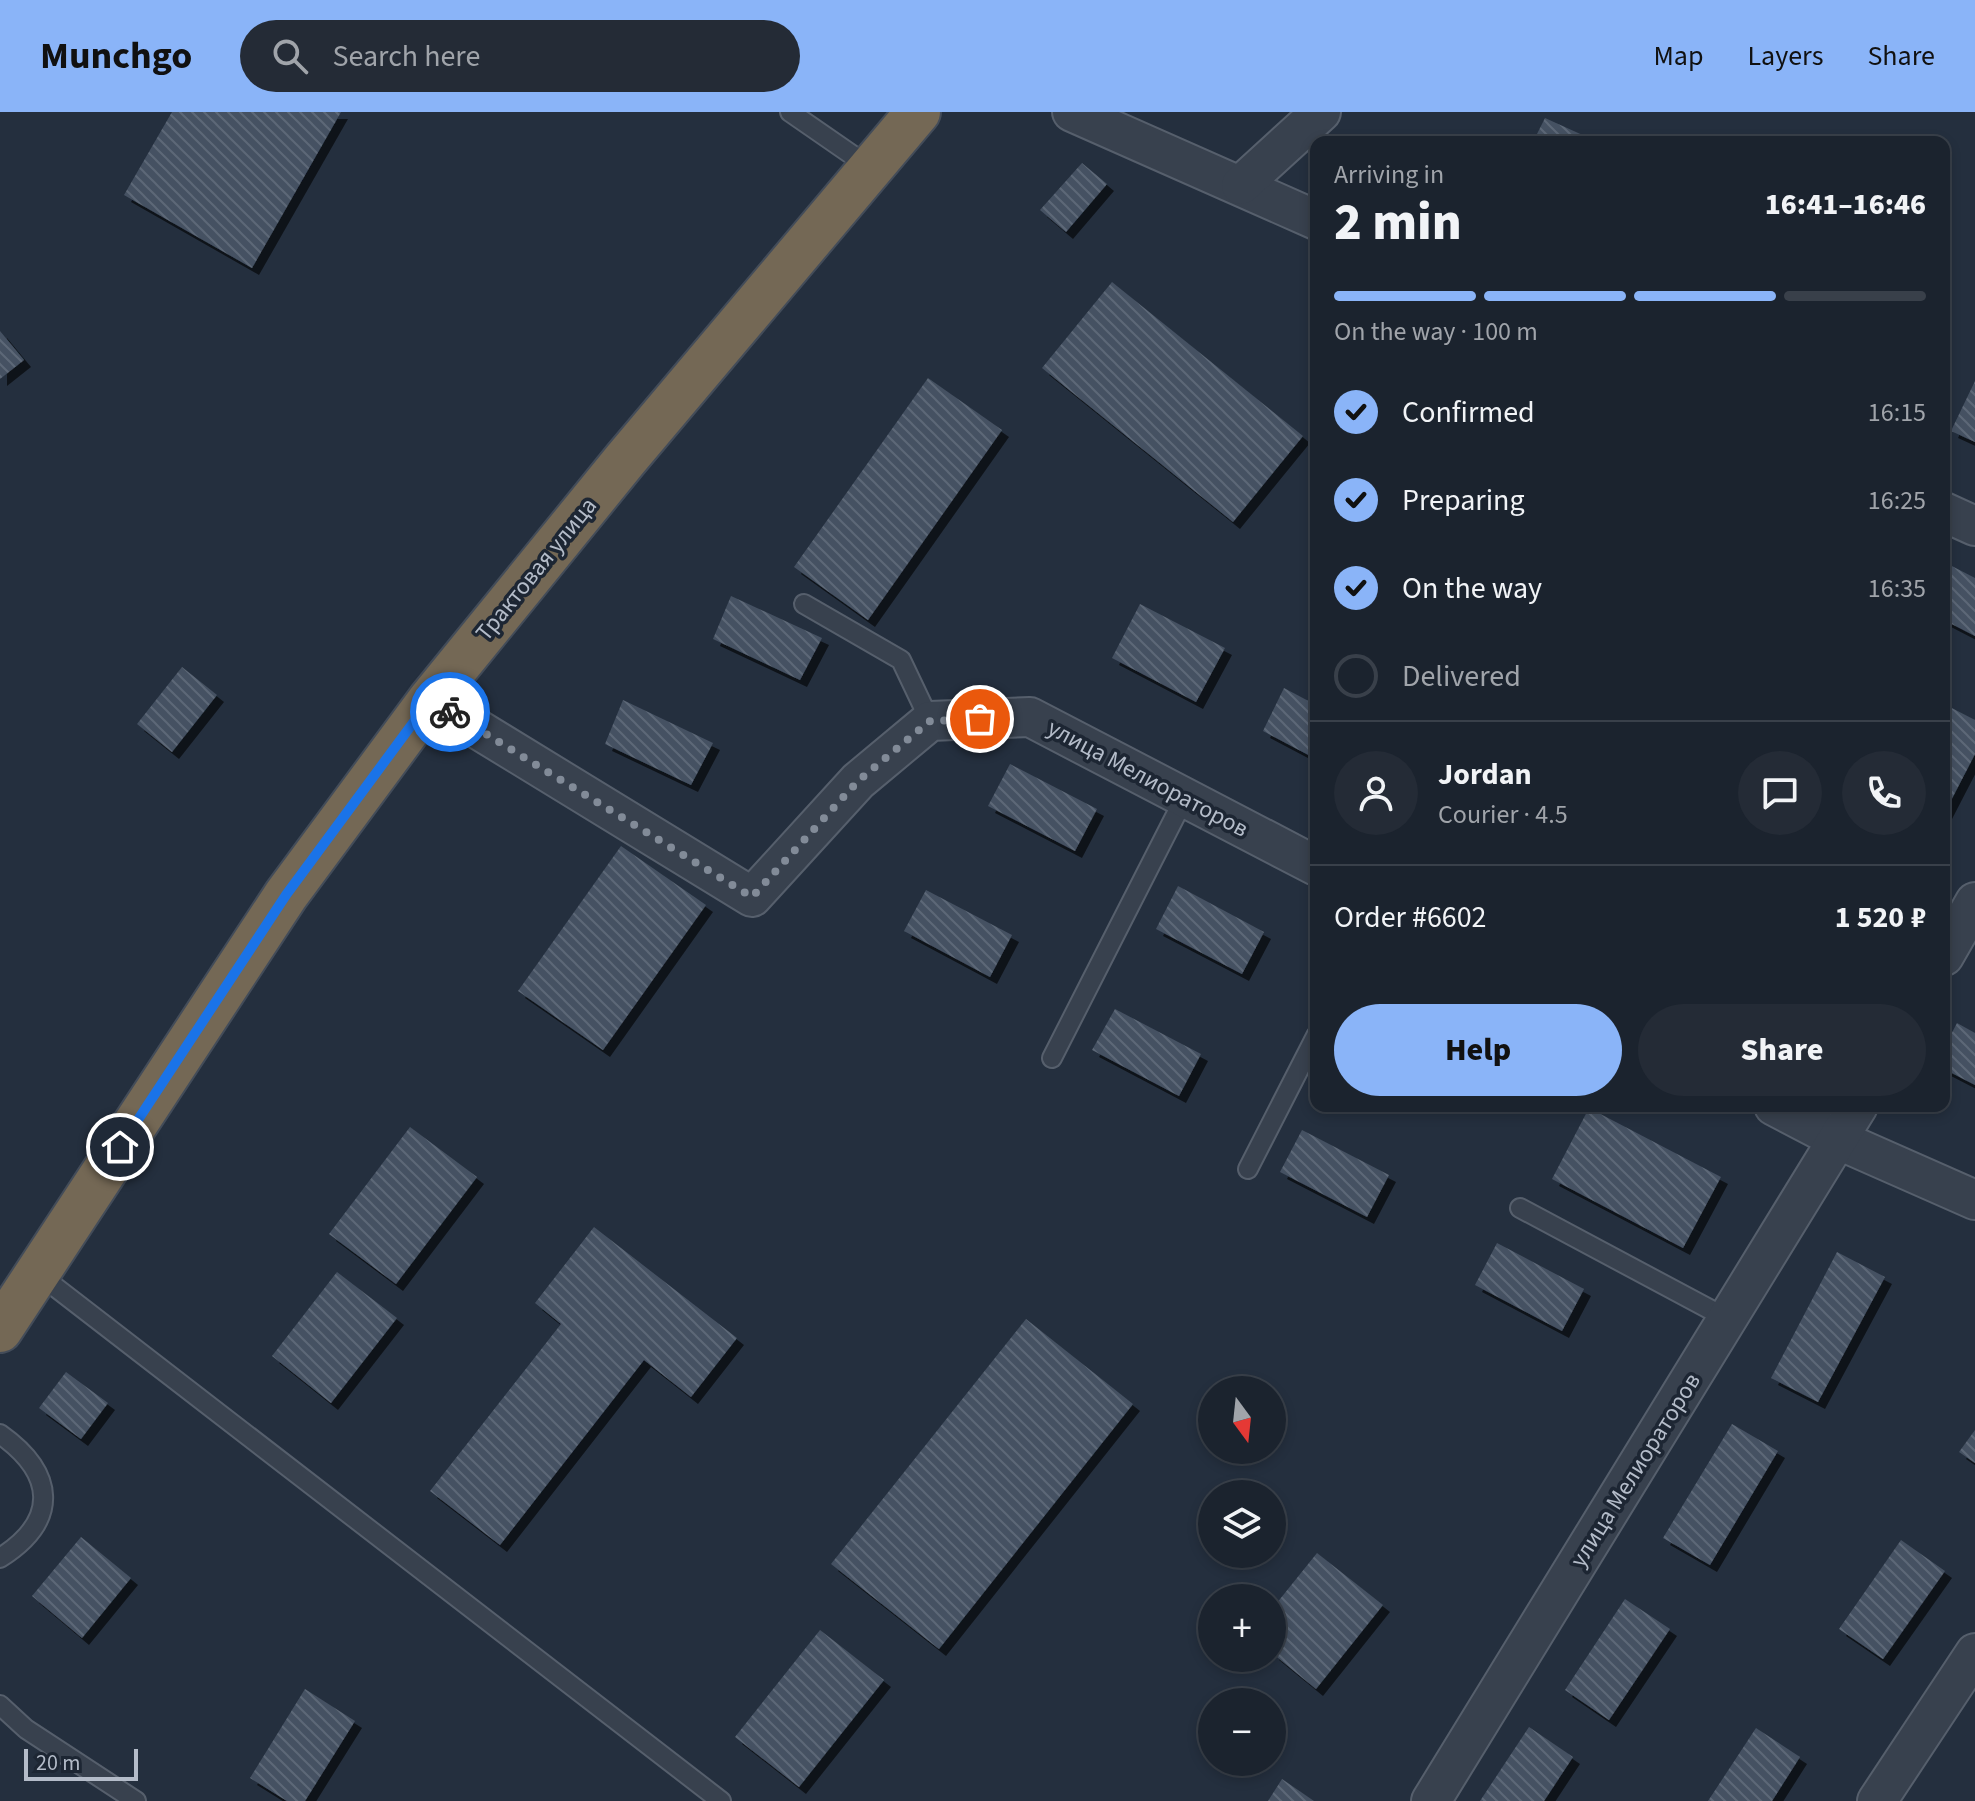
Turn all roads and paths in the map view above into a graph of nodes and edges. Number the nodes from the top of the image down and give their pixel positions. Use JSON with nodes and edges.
{"nodes":[{"id":1,"x":790,"y":112,"type":"edge"},
{"id":2,"x":918,"y":112,"type":"edge"},
{"id":3,"x":1072,"y":112,"type":"edge"},
{"id":4,"x":1321,"y":112,"type":"edge"},
{"id":5,"x":871,"y":168,"type":"junction"},
{"id":6,"x":1241,"y":185,"type":"junction"},
{"id":7,"x":1310,"y":217,"type":"edge"},
{"id":8,"x":1950,"y":515,"type":"edge"},
{"id":9,"x":1975,"y":526,"type":"edge"},
{"id":10,"x":804,"y":604,"type":"dead end"},
{"id":11,"x":430,"y":700,"type":"junction"},
{"id":12,"x":930,"y":721,"type":"junction"},
{"id":13,"x":1185,"y":797,"type":"junction"},
{"id":14,"x":1310,"y":863,"type":"edge"},
{"id":15,"x":1975,"y":902,"type":"edge"},
{"id":16,"x":1950,"y":946,"type":"edge"},
{"id":17,"x":1310,"y":1048,"type":"edge"},
{"id":18,"x":1052,"y":1058,"type":"dead end"},
{"id":19,"x":1785,"y":1112,"type":"edge"},
{"id":20,"x":1855,"y":1112,"type":"edge"},
{"id":21,"x":1839,"y":1140,"type":"junction"},
{"id":22,"x":1248,"y":1169,"type":"dead end"},
{"id":23,"x":1975,"y":1200,"type":"edge"},
{"id":24,"x":1520,"y":1208,"type":"dead end"},
{"id":25,"x":37,"y":1273,"type":"junction"},
{"id":26,"x":1728,"y":1319,"type":"junction"},
{"id":27,"x":0,"y":1330,"type":"edge"},
{"id":28,"x":0,"y":1434,"type":"edge"},
{"id":29,"x":0,"y":1558,"type":"edge"},
{"id":30,"x":1975,"y":1653,"type":"edge"},
{"id":31,"x":0,"y":1705,"type":"edge"},
{"id":32,"x":136,"y":1801,"type":"edge"},
{"id":33,"x":721,"y":1801,"type":"edge"},
{"id":34,"x":1431,"y":1801,"type":"edge"},
{"id":35,"x":1877,"y":1801,"type":"edge"}],
"edges":[{"from":1,"to":5,"type":"lane"},
{"from":2,"to":5,"type":"highway","name":"Трактовая улица"},
{"from":3,"to":6,"type":"street"},
{"from":4,"to":6,"type":"street"},
{"from":5,"to":11,"type":"highway","name":"Трактовая улица"},
{"from":6,"to":7,"type":"street"},
{"from":8,"to":9,"type":"street"},
{"from":10,"to":12,"type":"lane"},
{"from":11,"to":12,"type":"street"},
{"from":11,"to":25,"type":"highway","name":"Трактовая улица"},
{"from":12,"to":13,"type":"street","name":"улица Мелиораторов"},
{"from":13,"to":14,"type":"street","name":"улица Мелиораторов"},
{"from":13,"to":18,"type":"lane"},
{"from":15,"to":16,"type":"street"},
{"from":17,"to":22,"type":"lane"},
{"from":19,"to":21,"type":"street"},
{"from":20,"to":21,"type":"street","name":"улица Мелиораторов"},
{"from":21,"to":23,"type":"street"},
{"from":21,"to":26,"type":"street","name":"улица Мелиораторов"},
{"from":24,"to":26,"type":"lane"},
{"from":25,"to":27,"type":"highway","name":"Трактовая улица"},
{"from":25,"to":33,"type":"lane"},
{"from":26,"to":34,"type":"street","name":"улица Мелиораторов"},
{"from":28,"to":29,"type":"lane"},
{"from":30,"to":35,"type":"street"},
{"from":31,"to":32,"type":"lane"}]}
